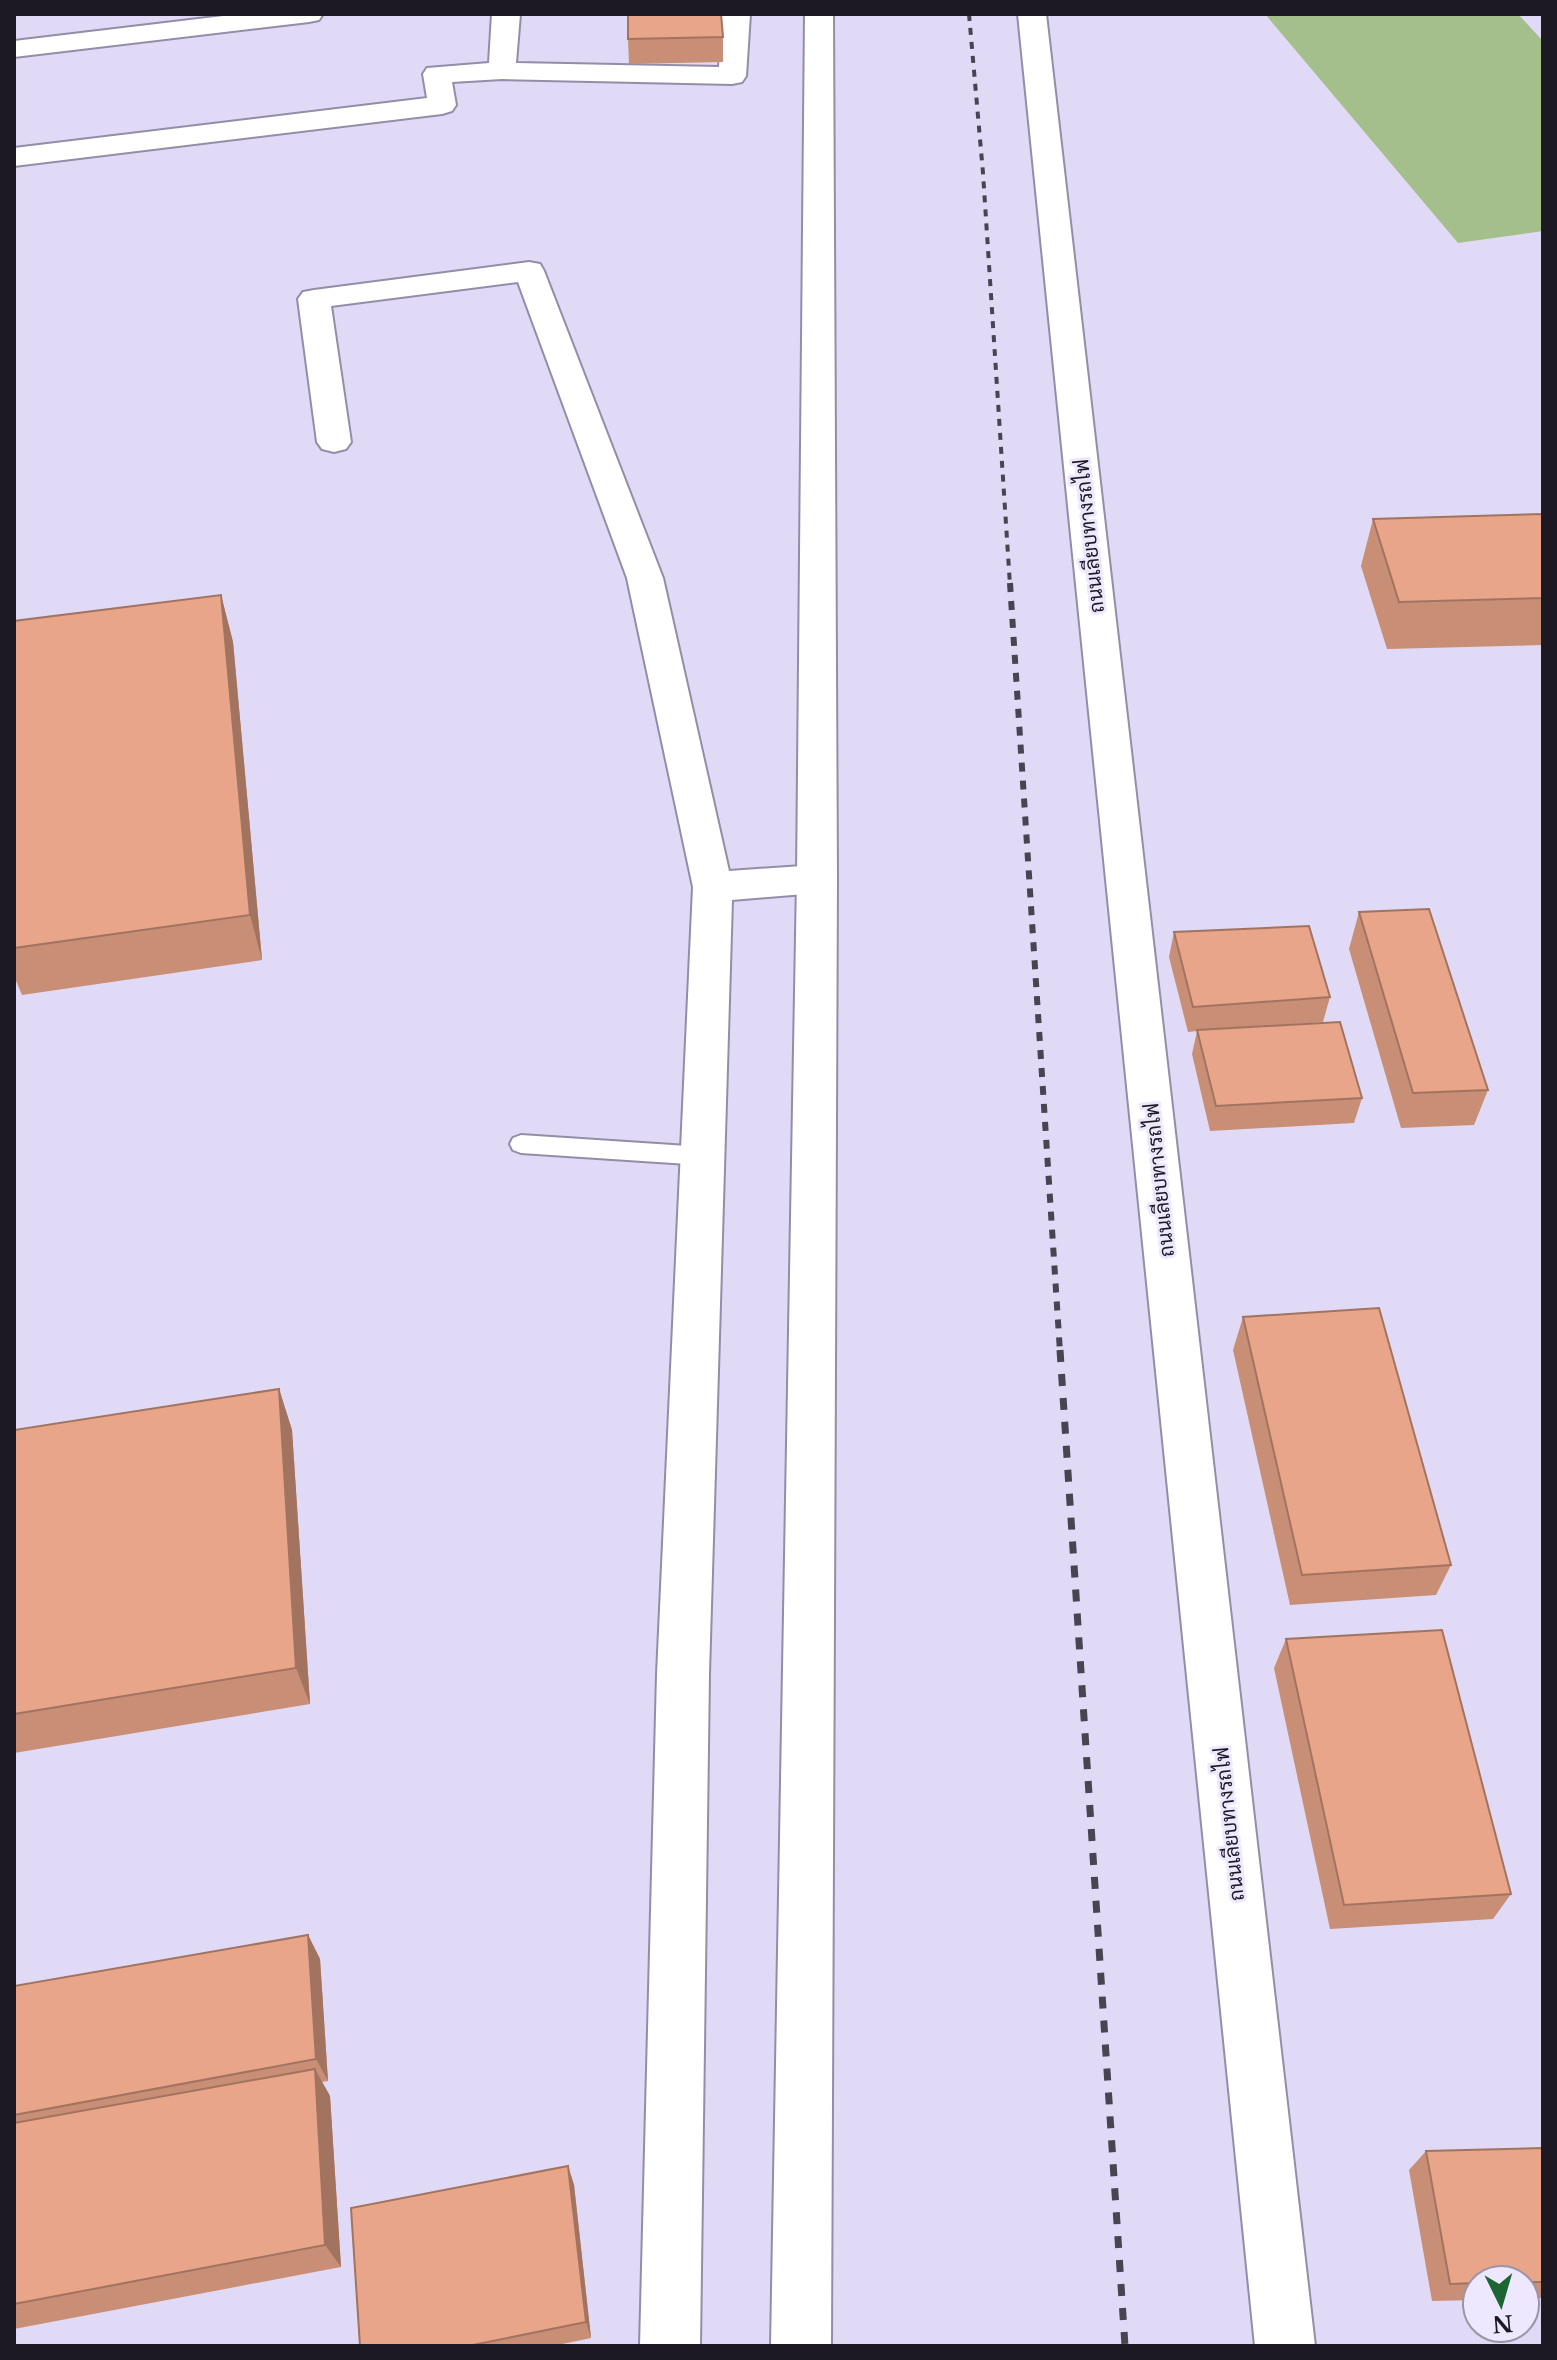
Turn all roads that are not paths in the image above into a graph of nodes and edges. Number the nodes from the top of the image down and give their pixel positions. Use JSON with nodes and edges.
{"nodes":[{"id":1,"x":309,"y":14,"type":"edge"},
{"id":2,"x":506,"y":14,"type":"edge"},
{"id":3,"x":736,"y":14,"type":"edge"},
{"id":4,"x":819,"y":14,"type":"edge"},
{"id":5,"x":1032,"y":14,"type":"edge"},
{"id":6,"x":14,"y":49,"type":"edge"},
{"id":7,"x":502,"y":71,"type":"junction"},
{"id":8,"x":14,"y":157,"type":"edge"},
{"id":9,"x":334,"y":442,"type":"dead end"},
{"id":10,"x":817,"y":879,"type":"junction"},
{"id":11,"x":713,"y":887,"type":"junction"},
{"id":12,"x":521,"y":1144,"type":"dead end"},
{"id":13,"x":703,"y":1156,"type":"junction"},
{"id":14,"x":670,"y":2346,"type":"edge"},
{"id":15,"x":801,"y":2346,"type":"edge"},
{"id":16,"x":1285,"y":2346,"type":"edge"}],
"edges":[{"from":1,"to":6,"type":"street"},
{"from":2,"to":7,"type":"street"},
{"from":3,"to":7,"type":"street"},
{"from":4,"to":10,"type":"street"},
{"from":5,"to":16,"type":"street","name":"ถนนเลียบทางรถไฟ"},
{"from":7,"to":8,"type":"street"},
{"from":9,"to":11,"type":"street"},
{"from":10,"to":11,"type":"street"},
{"from":10,"to":15,"type":"street"},
{"from":11,"to":13,"type":"street"},
{"from":12,"to":13,"type":"lane"},
{"from":13,"to":14,"type":"street"}]}
